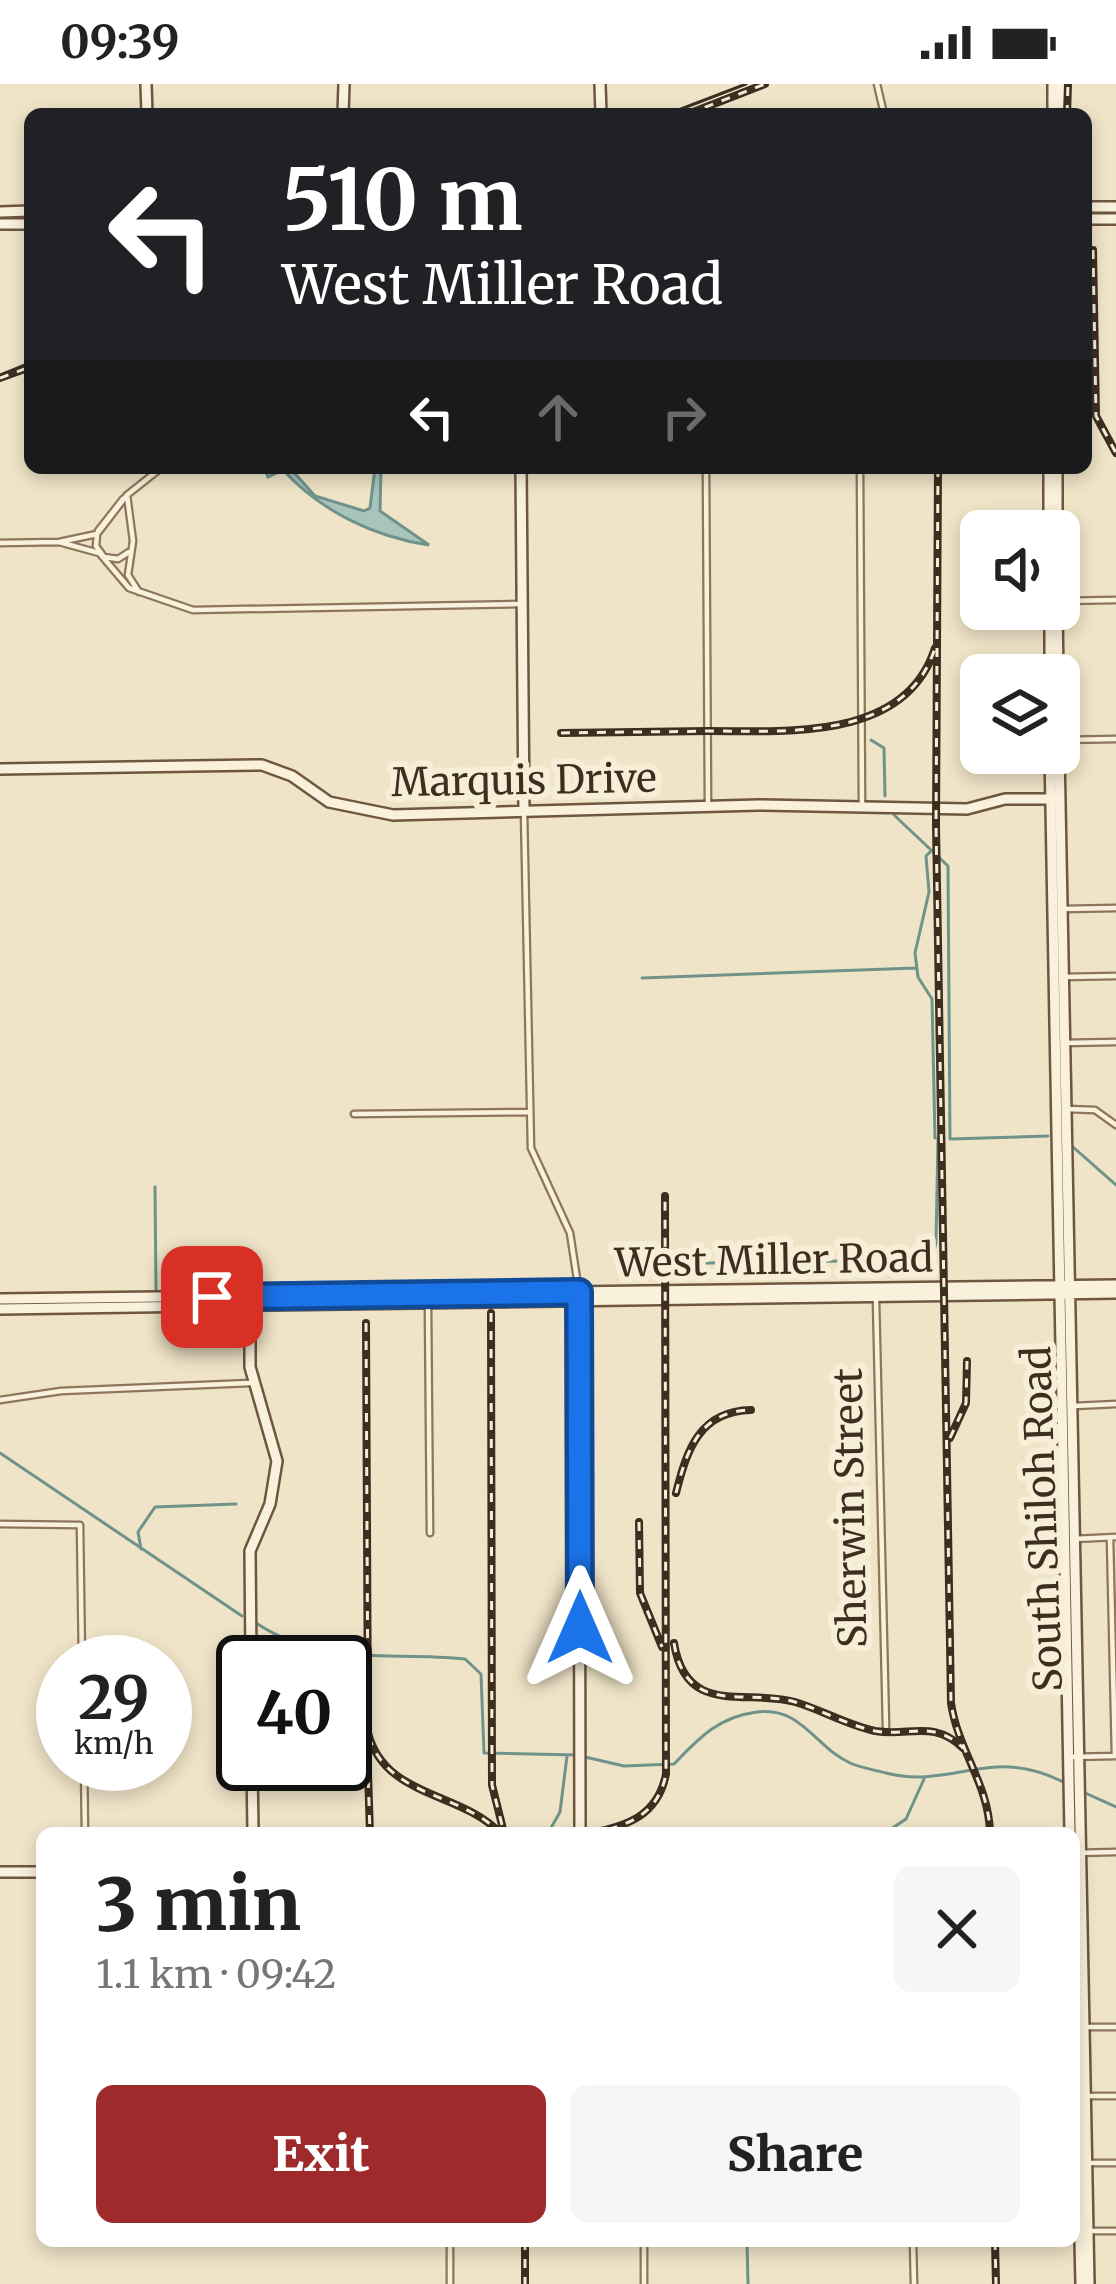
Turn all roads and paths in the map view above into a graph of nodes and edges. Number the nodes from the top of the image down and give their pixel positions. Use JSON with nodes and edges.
{"nodes":[{"id":1,"x":153,"y":474,"type":"edge"},
{"id":2,"x":521,"y":474,"type":"edge"},
{"id":3,"x":706,"y":474,"type":"edge"},
{"id":4,"x":860,"y":474,"type":"edge"},
{"id":5,"x":1053,"y":474,"type":"edge"},
{"id":6,"x":127,"y":495,"type":"junction"},
{"id":7,"x":1053,"y":510,"type":"edge"},
{"id":8,"x":108,"y":524,"type":"junction"},
{"id":9,"x":97,"y":534,"type":"junction"},
{"id":10,"x":131,"y":534,"type":"junction"},
{"id":11,"x":58,"y":542,"type":"junction"},
{"id":12,"x":0,"y":543,"type":"edge"},
{"id":13,"x":131,"y":549,"type":"junction"},
{"id":14,"x":100,"y":554,"type":"junction"},
{"id":15,"x":140,"y":593,"type":"junction"},
{"id":16,"x":1116,"y":600,"type":"edge"},
{"id":17,"x":523,"y":604,"type":"junction"},
{"id":18,"x":1080,"y":604,"type":"edge"},
{"id":19,"x":1116,"y":739,"type":"edge"},
{"id":20,"x":1080,"y":740,"type":"edge"},
{"id":21,"x":0,"y":770,"type":"edge"},
{"id":22,"x":1054,"y":774,"type":"edge"},
{"id":23,"x":1055,"y":799,"type":"junction"},
{"id":24,"x":708,"y":806,"type":"junction"},
{"id":25,"x":862,"y":808,"type":"junction"},
{"id":26,"x":524,"y":812,"type":"junction"},
{"id":27,"x":1116,"y":908,"type":"edge"},
{"id":28,"x":1056,"y":909,"type":"junction"},
{"id":29,"x":1116,"y":976,"type":"edge"},
{"id":30,"x":1056,"y":977,"type":"junction"},
{"id":31,"x":1116,"y":1042,"type":"edge"},
{"id":32,"x":1057,"y":1043,"type":"junction"},
{"id":33,"x":1058,"y":1108,"type":"junction"},
{"id":34,"x":529,"y":1112,"type":"junction"},
{"id":35,"x":354,"y":1114,"type":"dead end"},
{"id":36,"x":1116,"y":1125,"type":"edge"},
{"id":37,"x":1062,"y":1289,"type":"junction"},
{"id":38,"x":1116,"y":1289,"type":"edge"},
{"id":39,"x":876,"y":1293,"type":"junction"},
{"id":40,"x":579,"y":1296,"type":"junction"},
{"id":41,"x":428,"y":1298,"type":"junction"},
{"id":42,"x":0,"y":1300,"type":"edge"},
{"id":43,"x":250,"y":1300,"type":"junction"},
{"id":44,"x":0,"y":1309,"type":"edge"},
{"id":45,"x":253,"y":1382,"type":"junction"},
{"id":46,"x":0,"y":1400,"type":"edge"},
{"id":47,"x":1116,"y":1404,"type":"edge"},
{"id":48,"x":1065,"y":1406,"type":"junction"},
{"id":49,"x":0,"y":1524,"type":"edge"},
{"id":50,"x":430,"y":1533,"type":"dead end"},
{"id":51,"x":1113,"y":1538,"type":"edge"},
{"id":52,"x":1068,"y":1539,"type":"junction"},
{"id":53,"x":82,"y":1635,"type":"edge"},
{"id":54,"x":250,"y":1635,"type":"edge"},
{"id":55,"x":886,"y":1727,"type":"dead end"},
{"id":56,"x":1074,"y":1756,"type":"junction"},
{"id":57,"x":1116,"y":1756,"type":"edge"},
{"id":58,"x":84,"y":1791,"type":"edge"},
{"id":59,"x":252,"y":1791,"type":"edge"},
{"id":60,"x":85,"y":1827,"type":"edge"},
{"id":61,"x":253,"y":1827,"type":"edge"},
{"id":62,"x":580,"y":1827,"type":"edge"},
{"id":63,"x":1070,"y":1827,"type":"edge"},
{"id":64,"x":1076,"y":1827,"type":"edge"},
{"id":65,"x":1080,"y":1853,"type":"edge"},
{"id":66,"x":1116,"y":1854,"type":"edge"},
{"id":67,"x":0,"y":1872,"type":"edge"},
{"id":68,"x":36,"y":1872,"type":"edge"},
{"id":69,"x":1116,"y":2027,"type":"edge"},
{"id":70,"x":1080,"y":2028,"type":"edge"},
{"id":71,"x":1116,"y":2096,"type":"edge"},
{"id":72,"x":1081,"y":2097,"type":"edge"},
{"id":73,"x":1082,"y":2162,"type":"junction"},
{"id":74,"x":1116,"y":2163,"type":"edge"},
{"id":75,"x":1084,"y":2229,"type":"junction"},
{"id":76,"x":1116,"y":2230,"type":"edge"},
{"id":77,"x":450,"y":2247,"type":"edge"},
{"id":78,"x":644,"y":2247,"type":"edge"},
{"id":79,"x":913,"y":2247,"type":"edge"},
{"id":80,"x":450,"y":2284,"type":"edge"},
{"id":81,"x":644,"y":2284,"type":"edge"},
{"id":82,"x":914,"y":2284,"type":"edge"},
{"id":83,"x":1085,"y":2284,"type":"edge"}],
"edges":[{"from":1,"to":6,"type":"street"},
{"from":2,"to":17,"type":"main road"},
{"from":3,"to":24,"type":"street"},
{"from":4,"to":25,"type":"street"},
{"from":5,"to":7,"type":"main road"},
{"from":6,"to":8,"type":"street"},
{"from":6,"to":9,"type":"street"},
{"from":6,"to":10,"type":"street"},
{"from":8,"to":9,"type":"street"},
{"from":8,"to":10,"type":"street"},
{"from":9,"to":11,"type":"street"},
{"from":9,"to":14,"type":"street"},
{"from":10,"to":13,"type":"street"},
{"from":11,"to":12,"type":"street"},
{"from":11,"to":14,"type":"street"},
{"from":13,"to":14,"type":"street"},
{"from":13,"to":15,"type":"street"},
{"from":14,"to":15,"type":"street"},
{"from":15,"to":17,"type":"street"},
{"from":16,"to":18,"type":"street"},
{"from":17,"to":26,"type":"main road"},
{"from":19,"to":20,"type":"street"},
{"from":21,"to":26,"type":"main road","name":"Marquis Drive"},
{"from":22,"to":23,"type":"main road","name":"South Shiloh Road"},
{"from":23,"to":25,"type":"main road","name":"Marquis Drive"},
{"from":23,"to":28,"type":"main road","name":"South Shiloh Road"},
{"from":24,"to":25,"type":"main road","name":"Marquis Drive"},
{"from":24,"to":26,"type":"main road","name":"Marquis Drive"},
{"from":26,"to":34,"type":"street"},
{"from":27,"to":28,"type":"street"},
{"from":28,"to":30,"type":"main road","name":"South Shiloh Road"},
{"from":29,"to":30,"type":"street"},
{"from":30,"to":32,"type":"main road","name":"South Shiloh Road"},
{"from":31,"to":32,"type":"street"},
{"from":32,"to":33,"type":"main road","name":"South Shiloh Road"},
{"from":33,"to":36,"type":"street"},
{"from":33,"to":37,"type":"main road","name":"South Shiloh Road"},
{"from":34,"to":35,"type":"street"},
{"from":34,"to":40,"type":"street"},
{"from":37,"to":38,"type":"main road","name":"West Miller Road"},
{"from":37,"to":39,"type":"main road","name":"West Miller Road"},
{"from":37,"to":39,"type":"main road","name":"West Miller Road"},
{"from":37,"to":48,"type":"main road","name":"South Shiloh Road"},
{"from":39,"to":40,"type":"main road","name":"West Miller Road"},
{"from":39,"to":55,"type":"street","name":"Sherwin Street"},
{"from":40,"to":41,"type":"main road","name":"West Miller Road"},
{"from":40,"to":62,"type":"main road"},
{"from":41,"to":43,"type":"main road","name":"West Miller Road"},
{"from":41,"to":50,"type":"street"},
{"from":42,"to":43,"type":"main road","name":"West Miller Road"},
{"from":43,"to":44,"type":"main road","name":"West Miller Road"},
{"from":43,"to":45,"type":"main road"},
{"from":45,"to":46,"type":"street"},
{"from":45,"to":54,"type":"main road"},
{"from":47,"to":48,"type":"street"},
{"from":48,"to":52,"type":"main road","name":"South Shiloh Road"},
{"from":49,"to":53,"type":"street"},
{"from":51,"to":52,"type":"street"},
{"from":51,"to":57,"type":"street"},
{"from":52,"to":56,"type":"main road","name":"South Shiloh Road"},
{"from":56,"to":57,"type":"street"},
{"from":56,"to":63,"type":"main road","name":"South Shiloh Road"},
{"from":56,"to":64,"type":"main road","name":"South Shiloh Road"},
{"from":58,"to":60,"type":"street"},
{"from":59,"to":61,"type":"main road"},
{"from":65,"to":66,"type":"street"},
{"from":67,"to":68,"type":"main road"},
{"from":69,"to":70,"type":"street"},
{"from":70,"to":72,"type":"main road","name":"South Shiloh Road"},
{"from":71,"to":72,"type":"street"},
{"from":72,"to":73,"type":"main road","name":"South Shiloh Road"},
{"from":73,"to":74,"type":"street"},
{"from":73,"to":75,"type":"main road","name":"South Shiloh Road"},
{"from":75,"to":76,"type":"street"},
{"from":75,"to":83,"type":"main road","name":"South Shiloh Road"},
{"from":77,"to":80,"type":"street"},
{"from":78,"to":81,"type":"street"},
{"from":79,"to":82,"type":"street"}]}
